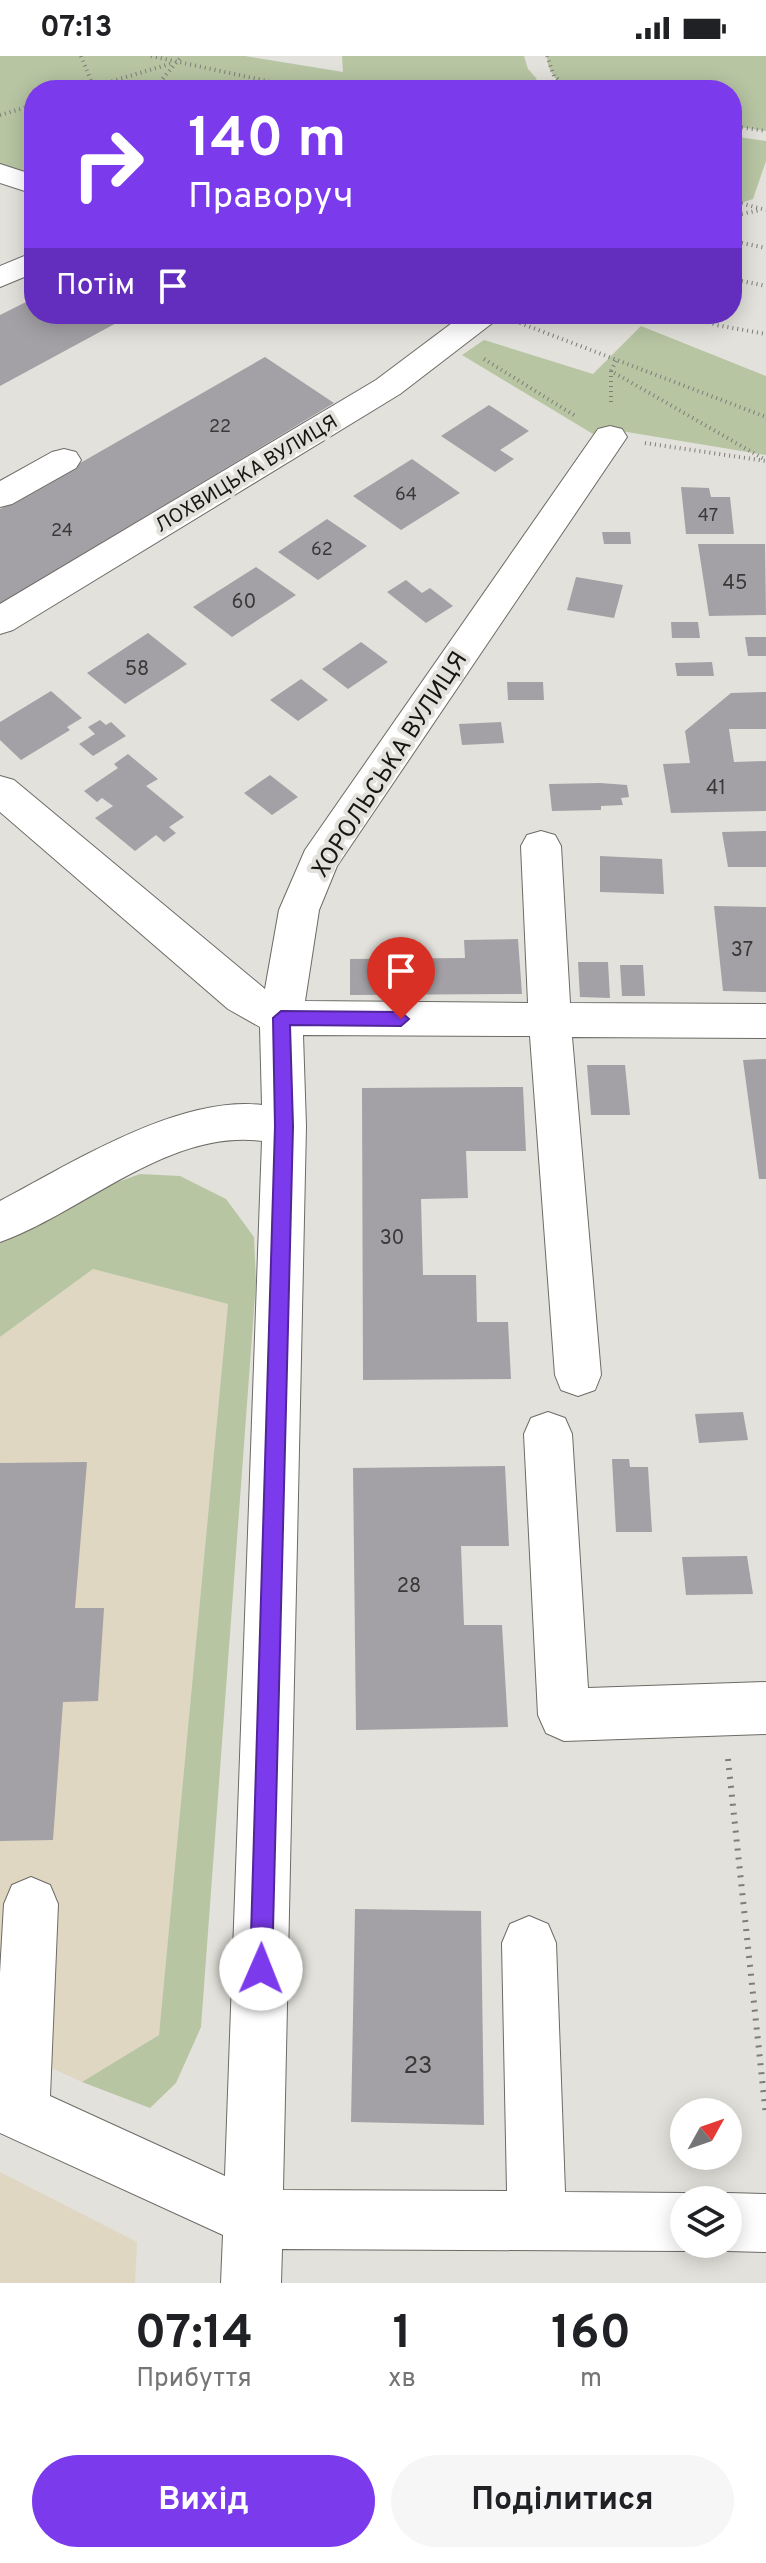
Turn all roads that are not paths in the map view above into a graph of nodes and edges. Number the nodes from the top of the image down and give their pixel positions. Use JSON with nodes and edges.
{"nodes":[{"id":1,"x":0,"y":173,"type":"edge"},
{"id":2,"x":24,"y":181,"type":"edge"},
{"id":3,"x":24,"y":266,"type":"edge"},
{"id":4,"x":0,"y":278,"type":"edge"},
{"id":5,"x":486,"y":324,"type":"edge"},
{"id":6,"x":610,"y":437,"type":"dead end"},
{"id":7,"x":64,"y":460,"type":"dead end"},
{"id":8,"x":0,"y":496,"type":"edge"},
{"id":9,"x":0,"y":621,"type":"edge"},
{"id":10,"x":0,"y":790,"type":"edge"},
{"id":11,"x":541,"y":846,"type":"dead end"},
{"id":12,"x":281,"y":1018,"type":"junction"},
{"id":13,"x":550,"y":1020,"type":"junction"},
{"id":14,"x":766,"y":1021,"type":"edge"},
{"id":15,"x":284,"y":1126,"type":"junction"},
{"id":16,"x":0,"y":1223,"type":"edge"},
{"id":17,"x":578,"y":1375,"type":"dead end"},
{"id":18,"x":548,"y":1434,"type":"dead end"},
{"id":19,"x":744,"y":1709,"type":"edge"},
{"id":20,"x":31,"y":1904,"type":"dead end"},
{"id":21,"x":529,"y":1943,"type":"dead end"},
{"id":22,"x":10,"y":2108,"type":"edge"},
{"id":23,"x":254,"y":2219,"type":"junction"},
{"id":24,"x":537,"y":2221,"type":"junction"},
{"id":25,"x":670,"y":2222,"type":"edge"},
{"id":26,"x":742,"y":2222,"type":"edge"},
{"id":27,"x":766,"y":2223,"type":"edge"},
{"id":28,"x":251,"y":2283,"type":"edge"}],
"edges":[{"from":1,"to":2,"type":"street"},
{"from":3,"to":4,"type":"street"},
{"from":5,"to":9,"type":"street","name":"ЛОХВИЦЬКА ВУЛИЦЯ"},
{"from":6,"to":12,"type":"street","name":"ХОРОЛЬСЬКА ВУЛИЦЯ"},
{"from":7,"to":8,"type":"street"},
{"from":10,"to":12,"type":"street"},
{"from":11,"to":13,"type":"street"},
{"from":12,"to":13,"type":"street"},
{"from":12,"to":15,"type":"street","name":"ХОРОЛЬСЬКА ВУЛИЦЯ"},
{"from":13,"to":14,"type":"street"},
{"from":13,"to":17,"type":"street"},
{"from":15,"to":16,"type":"street"},
{"from":15,"to":23,"type":"street","name":"ХОРОЛЬСЬКА ВУЛИЦЯ"},
{"from":18,"to":19,"type":"street"},
{"from":20,"to":22,"type":"street"},
{"from":21,"to":24,"type":"street"},
{"from":22,"to":23,"type":"street"},
{"from":23,"to":24,"type":"street"},
{"from":23,"to":28,"type":"street","name":"ХОРОЛЬСЬКА ВУЛИЦЯ"},
{"from":24,"to":25,"type":"street"},
{"from":26,"to":27,"type":"street"}]}
